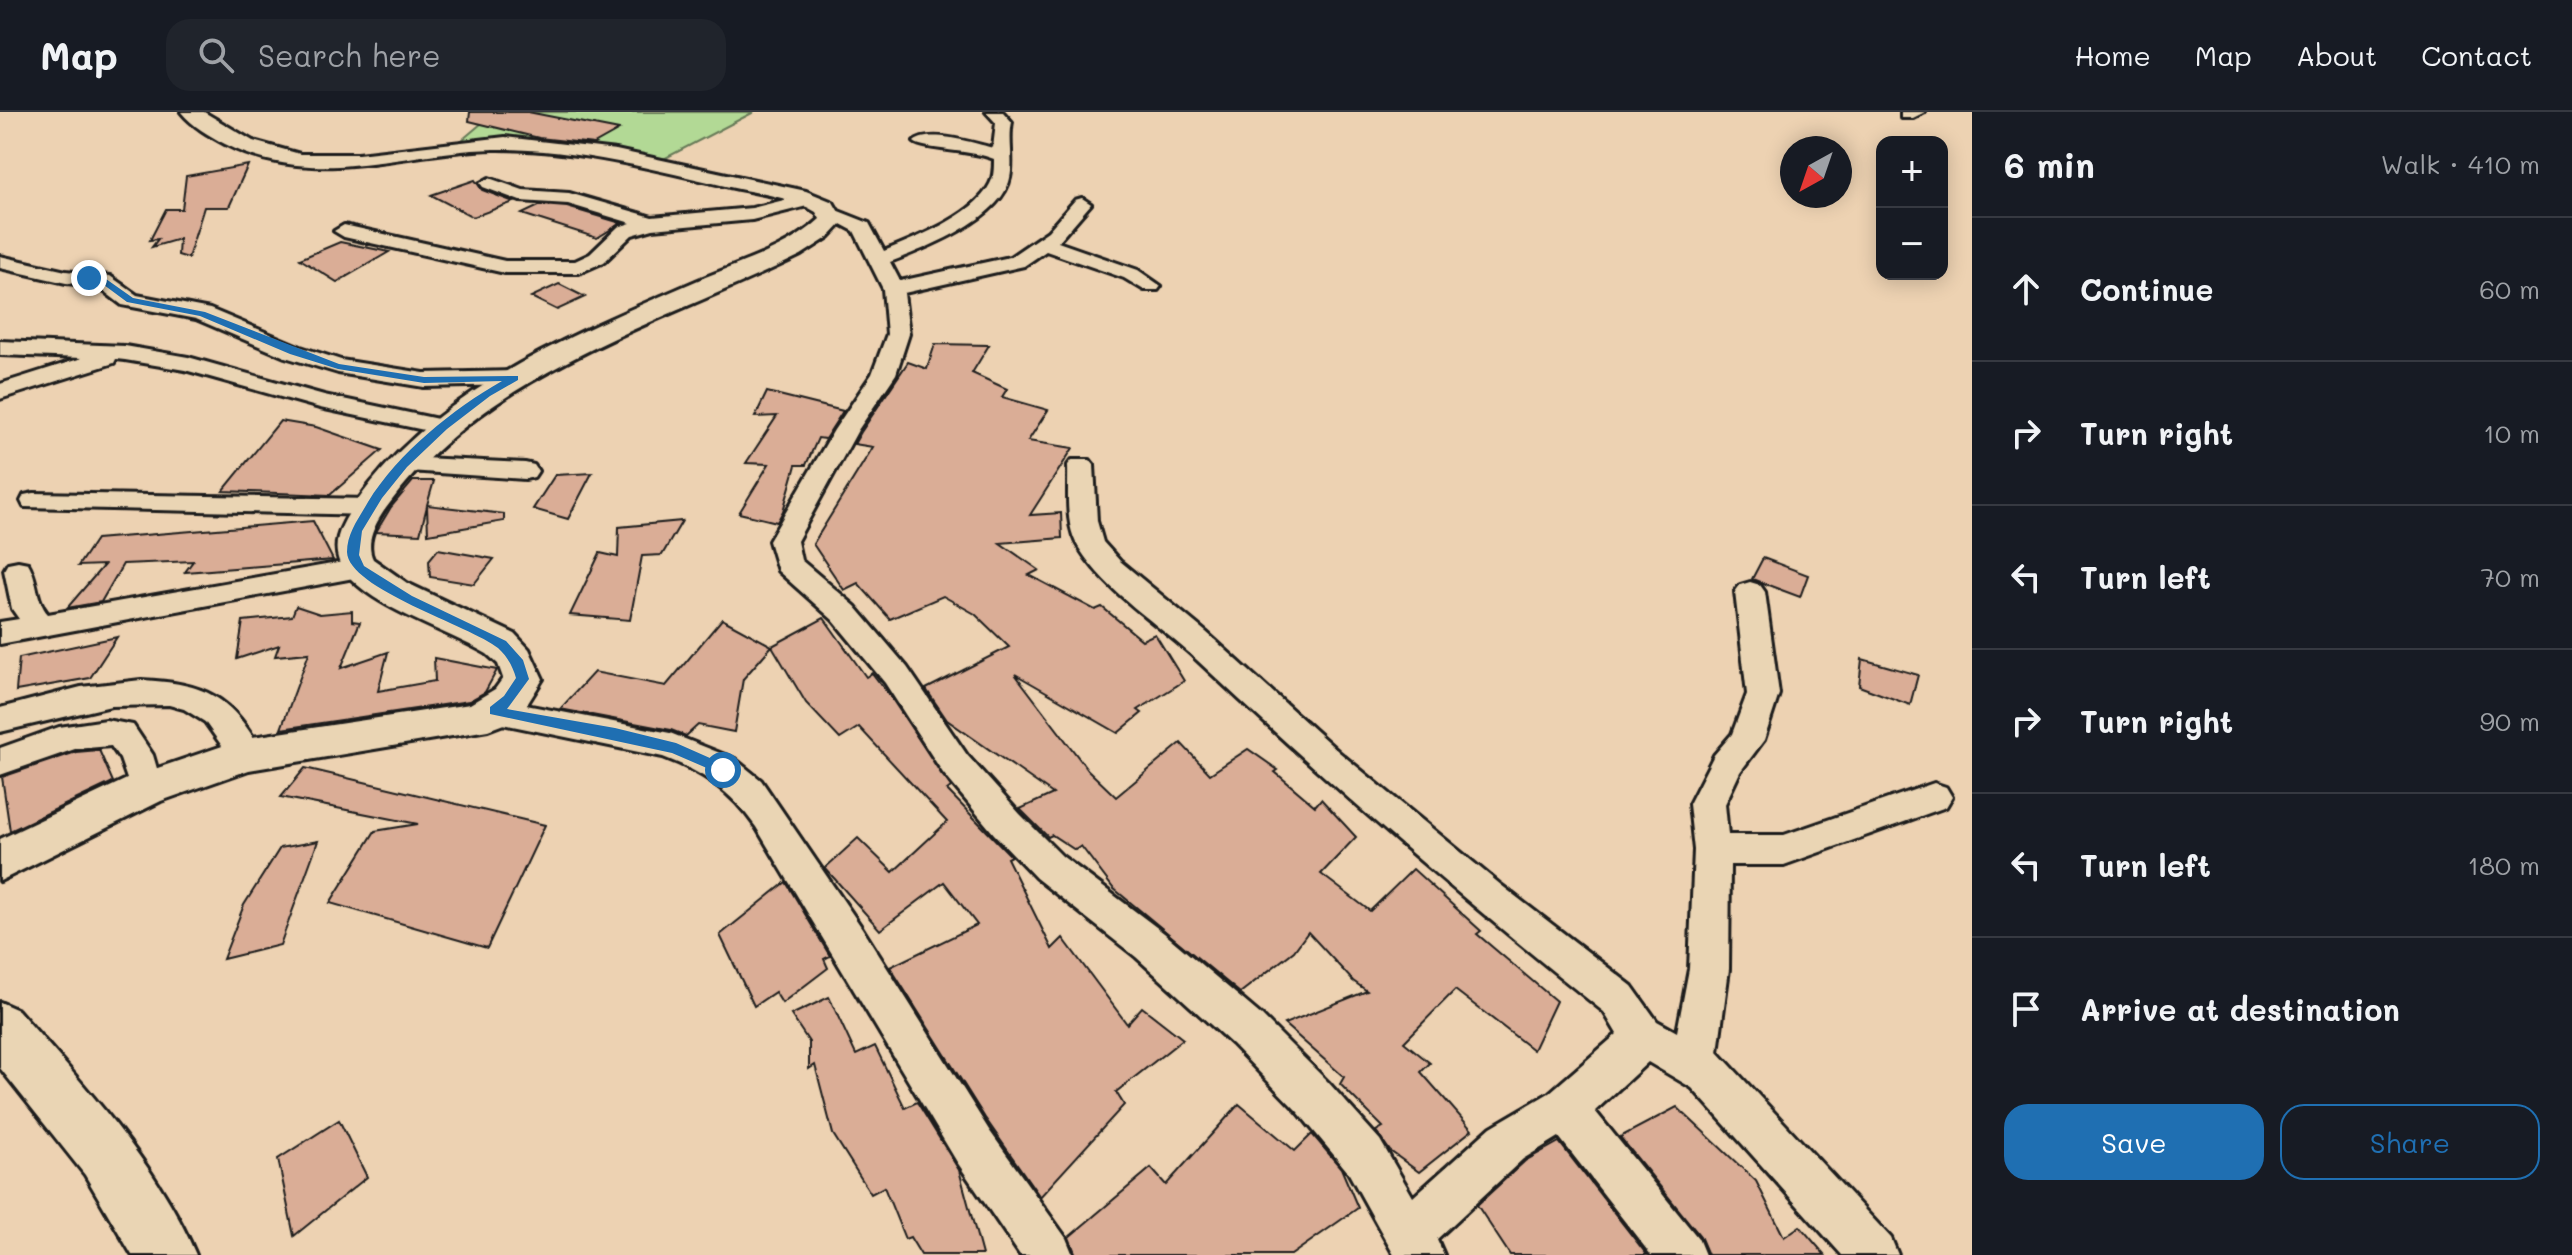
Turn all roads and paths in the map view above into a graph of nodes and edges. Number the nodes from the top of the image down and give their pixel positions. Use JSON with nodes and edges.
{"nodes":[{"id":1,"x":191,"y":112,"type":"edge"},
{"id":2,"x":994,"y":112,"type":"edge"},
{"id":3,"x":922,"y":142,"type":"dead end"},
{"id":4,"x":1003,"y":158,"type":"junction"},
{"id":5,"x":489,"y":183,"type":"dead end"},
{"id":6,"x":1082,"y":204,"type":"dead end"},
{"id":7,"x":819,"y":207,"type":"junction"},
{"id":8,"x":651,"y":223,"type":"junction"},
{"id":9,"x":344,"y":231,"type":"dead end"},
{"id":10,"x":1045,"y":244,"type":"junction"},
{"id":11,"x":0,"y":262,"type":"edge"},
{"id":12,"x":885,"y":275,"type":"junction"},
{"id":13,"x":1151,"y":286,"type":"dead end"},
{"id":14,"x":0,"y":348,"type":"edge"},
{"id":15,"x":125,"y":353,"type":"junction"},
{"id":16,"x":515,"y":378,"type":"junction"},
{"id":17,"x":0,"y":392,"type":"edge"},
{"id":18,"x":443,"y":427,"type":"junction"},
{"id":19,"x":403,"y":465,"type":"junction"},
{"id":20,"x":1081,"y":465,"type":"dead end"},
{"id":21,"x":525,"y":471,"type":"dead end"},
{"id":22,"x":34,"y":501,"type":"dead end"},
{"id":23,"x":371,"y":507,"type":"junction"},
{"id":24,"x":360,"y":568,"type":"junction"},
{"id":25,"x":18,"y":570,"type":"dead end"},
{"id":26,"x":1750,"y":592,"type":"dead end"},
{"id":27,"x":41,"y":625,"type":"junction"},
{"id":28,"x":0,"y":633,"type":"edge"},
{"id":29,"x":495,"y":711,"type":"junction"},
{"id":30,"x":0,"y":720,"type":"edge"},
{"id":31,"x":246,"y":754,"type":"junction"},
{"id":32,"x":0,"y":762,"type":"edge"},
{"id":33,"x":146,"y":789,"type":"junction"},
{"id":34,"x":1934,"y":797,"type":"dead end"},
{"id":35,"x":1712,"y":850,"type":"junction"},
{"id":36,"x":0,"y":861,"type":"edge"},
{"id":37,"x":1642,"y":1035,"type":"junction"},
{"id":38,"x":5,"y":1041,"type":"edge"},
{"id":39,"x":1707,"y":1073,"type":"junction"},
{"id":40,"x":1565,"y":1109,"type":"junction"},
{"id":41,"x":1414,"y":1244,"type":"edge"},
{"id":42,"x":166,"y":1255,"type":"edge"},
{"id":43,"x":1049,"y":1255,"type":"edge"},
{"id":44,"x":1681,"y":1255,"type":"edge"},
{"id":45,"x":1874,"y":1255,"type":"edge"}],
"edges":[{"from":1,"to":7,"type":"street"},
{"from":2,"to":4,"type":"street"},
{"from":3,"to":4,"type":"street"},
{"from":4,"to":12,"type":"street"},
{"from":5,"to":8,"type":"street"},
{"from":6,"to":10,"type":"street"},
{"from":7,"to":8,"type":"street"},
{"from":7,"to":12,"type":"street"},
{"from":7,"to":16,"type":"street"},
{"from":8,"to":9,"type":"street"},
{"from":10,"to":12,"type":"street"},
{"from":10,"to":13,"type":"street"},
{"from":11,"to":16,"type":"street"},
{"from":12,"to":41,"type":"street"},
{"from":14,"to":15,"type":"street"},
{"from":15,"to":17,"type":"street"},
{"from":15,"to":18,"type":"street"},
{"from":16,"to":18,"type":"street"},
{"from":18,"to":19,"type":"street"},
{"from":19,"to":21,"type":"street"},
{"from":19,"to":23,"type":"street"},
{"from":20,"to":37,"type":"street"},
{"from":22,"to":23,"type":"street"},
{"from":23,"to":24,"type":"street"},
{"from":24,"to":27,"type":"street"},
{"from":24,"to":29,"type":"street"},
{"from":25,"to":27,"type":"street"},
{"from":26,"to":35,"type":"street"},
{"from":27,"to":28,"type":"street"},
{"from":29,"to":31,"type":"street"},
{"from":29,"to":43,"type":"street"},
{"from":30,"to":31,"type":"street"},
{"from":31,"to":33,"type":"street"},
{"from":32,"to":33,"type":"street"},
{"from":33,"to":36,"type":"street"},
{"from":34,"to":35,"type":"street"},
{"from":35,"to":39,"type":"street"},
{"from":37,"to":39,"type":"street"},
{"from":37,"to":40,"type":"street"},
{"from":38,"to":42,"type":"street"},
{"from":39,"to":45,"type":"street"},
{"from":40,"to":41,"type":"street"},
{"from":40,"to":44,"type":"street"}]}
